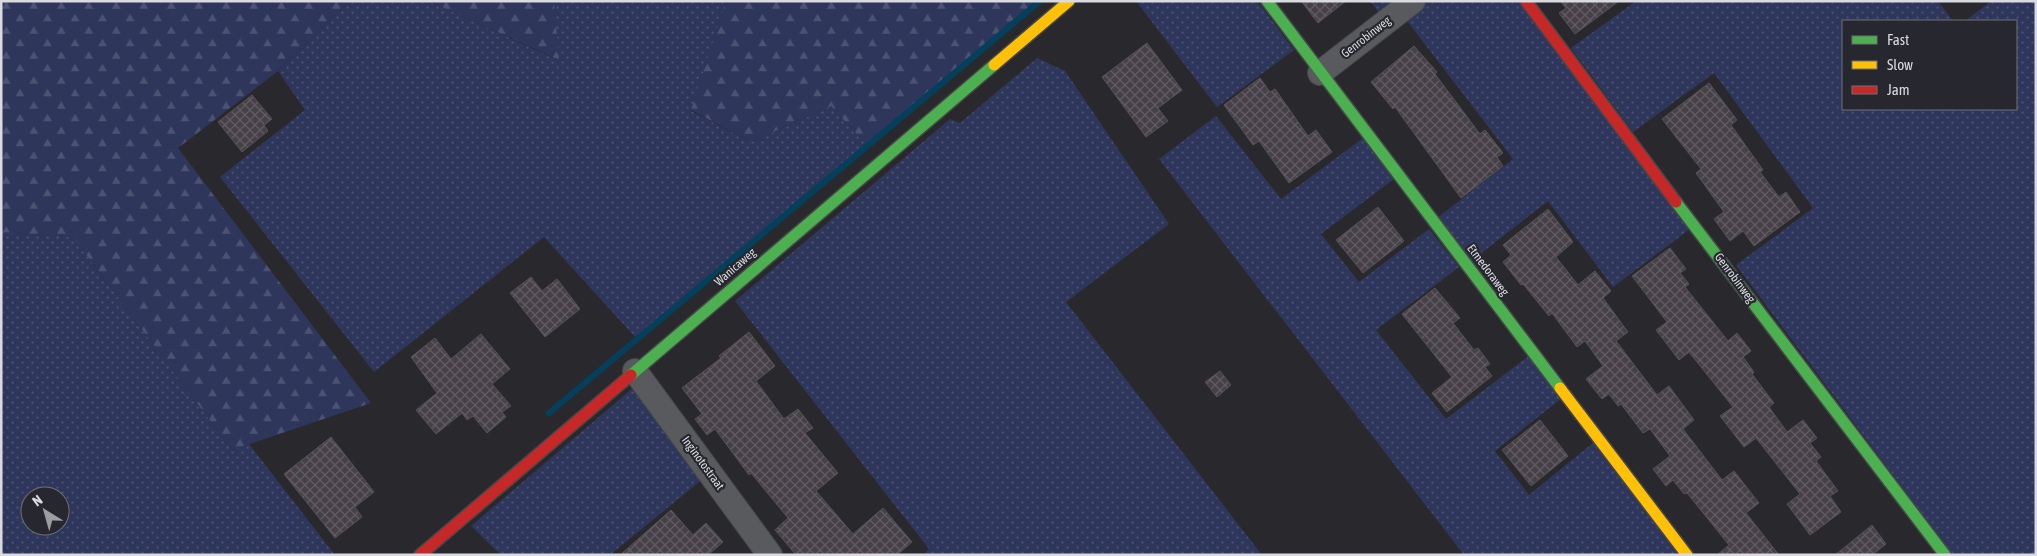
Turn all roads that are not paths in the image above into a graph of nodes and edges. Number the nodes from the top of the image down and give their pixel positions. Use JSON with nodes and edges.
{"nodes":[{"id":1,"x":1069,"y":1,"type":"edge"},
{"id":2,"x":1266,"y":1,"type":"edge"},
{"id":3,"x":1413,"y":1,"type":"edge"},
{"id":4,"x":1526,"y":1,"type":"edge"},
{"id":5,"x":1320,"y":73,"type":"junction"},
{"id":6,"x":636,"y":371,"type":"junction"},
{"id":7,"x":420,"y":555,"type":"edge"},
{"id":8,"x":770,"y":555,"type":"edge"},
{"id":9,"x":1687,"y":555,"type":"edge"},
{"id":10,"x":1945,"y":555,"type":"edge"}],
"edges":[{"from":1,"to":6,"type":"street","name":"Wanicaweg"},
{"from":2,"to":5,"type":"street","name":"Etmedoraweg"},
{"from":3,"to":5,"type":"street","name":"Genrobinweg"},
{"from":4,"to":10,"type":"street","name":"Genrobinweg"},
{"from":5,"to":9,"type":"street","name":"Etmedoraweg"},
{"from":6,"to":7,"type":"street","name":"Wanicaweg"},
{"from":6,"to":8,"type":"street","name":"Inginotostraat"}]}
